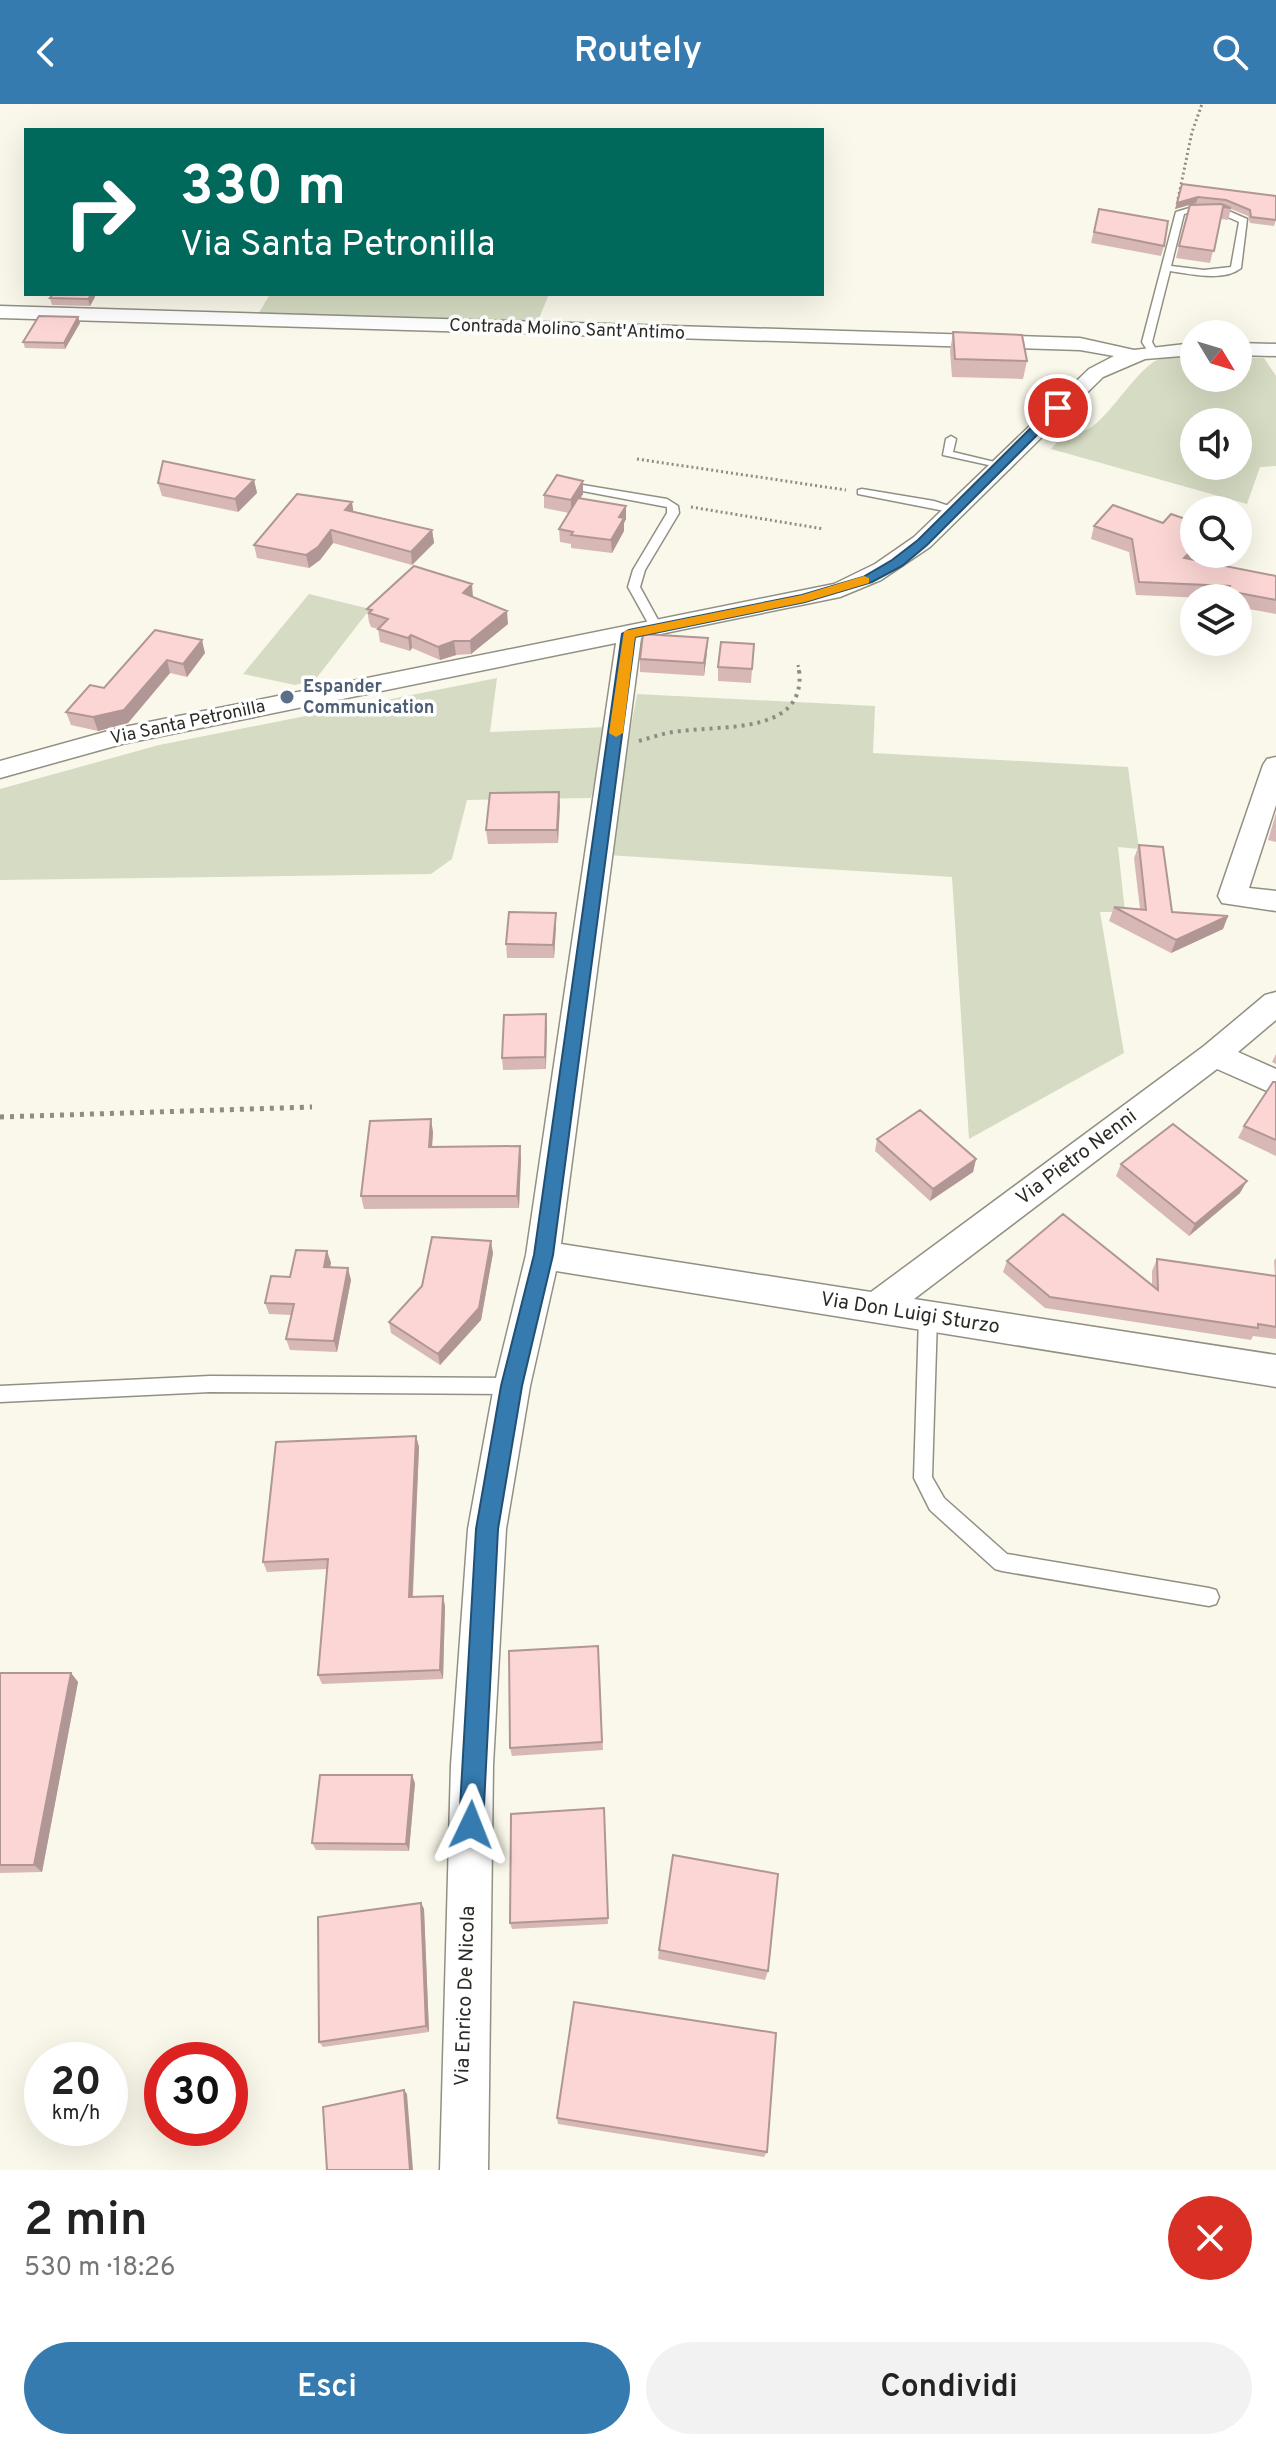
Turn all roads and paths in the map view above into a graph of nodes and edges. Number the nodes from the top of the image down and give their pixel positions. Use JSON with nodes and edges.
{"nodes":[{"id":1,"x":1202,"y":104,"type":"edge"},
{"id":2,"x":1180,"y":212,"type":"junction"},
{"id":3,"x":1165,"y":268,"type":"junction"},
{"id":4,"x":0,"y":312,"type":"edge"},
{"id":5,"x":1252,"y":349,"type":"edge"},
{"id":6,"x":1180,"y":350,"type":"edge"},
{"id":7,"x":1276,"y":350,"type":"edge"},
{"id":8,"x":1142,"y":354,"type":"junction"},
{"id":9,"x":951,"y":439,"type":"dead end"},
{"id":10,"x":637,"y":459,"type":"dead end"},
{"id":11,"x":1002,"y":465,"type":"junction"},
{"id":12,"x":571,"y":486,"type":"edge"},
{"id":13,"x":862,"y":492,"type":"joint"},
{"id":14,"x":672,"y":506,"type":"junction"},
{"id":15,"x":955,"y":510,"type":"junction"},
{"id":16,"x":824,"y":529,"type":"dead end"},
{"id":17,"x":643,"y":632,"type":"junction"},
{"id":18,"x":798,"y":665,"type":"dead end"},
{"id":19,"x":613,"y":753,"type":"junction"},
{"id":20,"x":1276,"y":765,"type":"edge"},
{"id":21,"x":0,"y":770,"type":"edge"},
{"id":22,"x":1276,"y":901,"type":"edge"},
{"id":23,"x":1276,"y":1003,"type":"edge"},
{"id":24,"x":1215,"y":1054,"type":"junction"},
{"id":25,"x":1276,"y":1083,"type":"edge"},
{"id":26,"x":312,"y":1107,"type":"dead end"},
{"id":27,"x":0,"y":1117,"type":"edge"},
{"id":28,"x":543,"y":1255,"type":"junction"},
{"id":29,"x":875,"y":1309,"type":"junction"},
{"id":30,"x":928,"y":1317,"type":"junction"},
{"id":31,"x":1276,"y":1371,"type":"edge"},
{"id":32,"x":512,"y":1386,"type":"junction"},
{"id":33,"x":0,"y":1394,"type":"edge"},
{"id":34,"x":1209,"y":1597,"type":"dead end"},
{"id":35,"x":464,"y":2170,"type":"edge"}],
"edges":[{"from":1,"to":2,"type":"path"},
{"from":2,"to":3,"type":"lane"},
{"from":2,"to":3,"type":"lane"},
{"from":3,"to":8,"type":"lane"},
{"from":4,"to":8,"type":"street","name":"Contrada Molino Sant'Antimo"},
{"from":5,"to":7,"type":"street"},
{"from":6,"to":8,"type":"street","name":"Via Santa Petronilla"},
{"from":8,"to":11,"type":"street","name":"Via Santa Petronilla"},
{"from":9,"to":11,"type":"lane"},
{"from":10,"to":13,"type":"path"},
{"from":11,"to":15,"type":"street","name":"Via Santa Petronilla"},
{"from":12,"to":14,"type":"lane"},
{"from":13,"to":15,"type":"lane"},
{"from":14,"to":16,"type":"path"},
{"from":14,"to":17,"type":"lane"},
{"from":15,"to":17,"type":"street","name":"Via Santa Petronilla"},
{"from":17,"to":19,"type":"street","name":"Via Enrico De Nicola"},
{"from":17,"to":21,"type":"street","name":"Via Santa Petronilla"},
{"from":18,"to":19,"type":"path"},
{"from":19,"to":28,"type":"street","name":"Via Enrico De Nicola"},
{"from":20,"to":22,"type":"street"},
{"from":23,"to":24,"type":"street","name":"Via Pietro Nenni"},
{"from":24,"to":25,"type":"street"},
{"from":24,"to":29,"type":"street","name":"Via Pietro Nenni"},
{"from":26,"to":27,"type":"path"},
{"from":28,"to":29,"type":"street","name":"Via Don Luigi Sturzo"},
{"from":28,"to":32,"type":"street","name":"Via Enrico De Nicola"},
{"from":29,"to":30,"type":"street","name":"Via Don Luigi Sturzo"},
{"from":30,"to":31,"type":"street","name":"Via Don Luigi Sturzo"},
{"from":30,"to":34,"type":"lane"},
{"from":32,"to":33,"type":"lane"},
{"from":32,"to":35,"type":"street","name":"Via Enrico De Nicola"}]}
